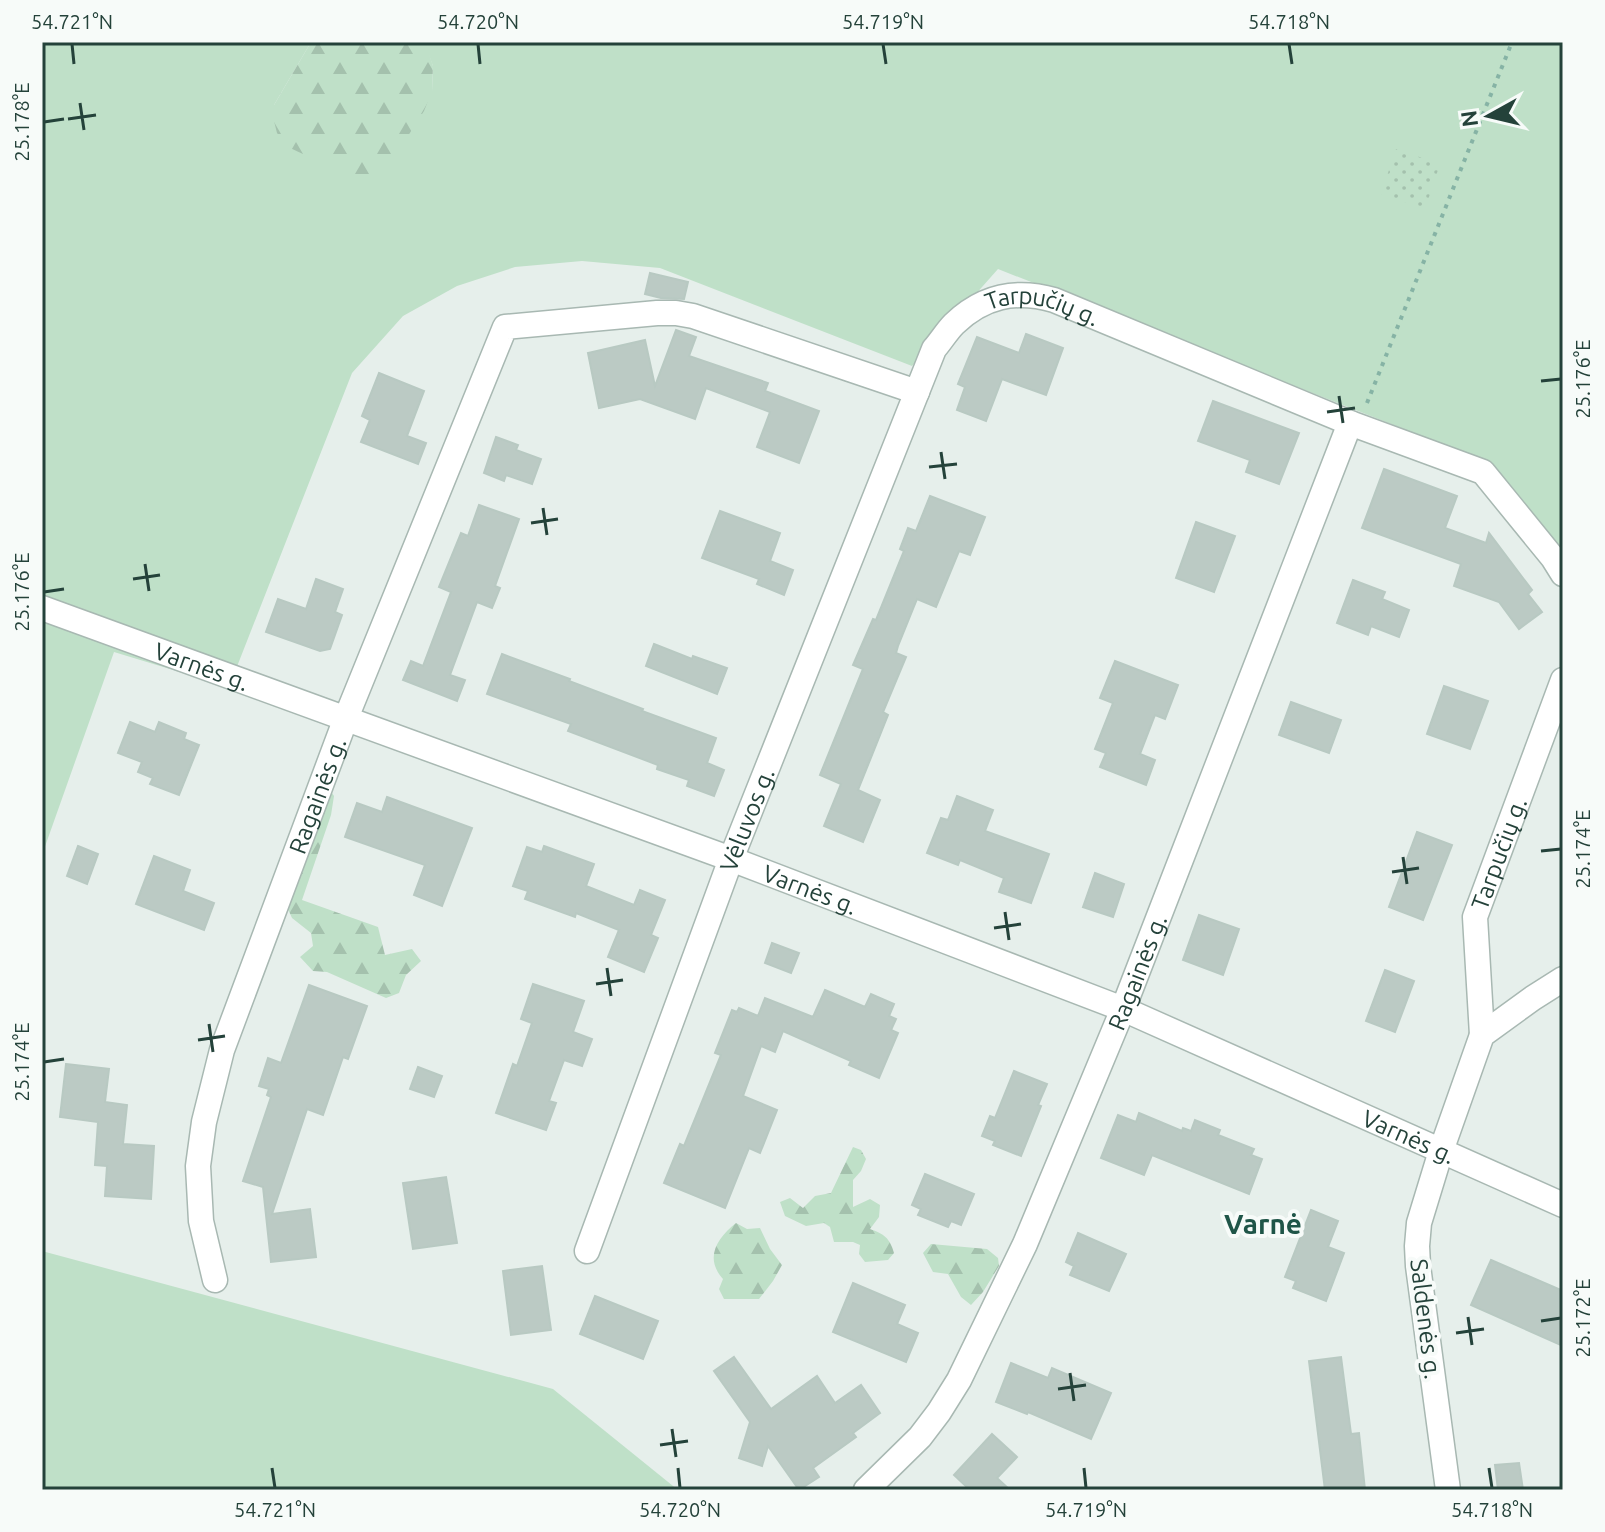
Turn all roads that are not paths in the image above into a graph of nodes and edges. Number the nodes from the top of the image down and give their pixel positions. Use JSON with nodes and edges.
{"nodes":[{"id":1,"x":917,"y":392,"type":"junction"},
{"id":2,"x":1350,"y":423,"type":"junction"},
{"id":3,"x":1563,"y":574,"type":"edge"},
{"id":4,"x":42,"y":608,"type":"edge"},
{"id":5,"x":1563,"y":680,"type":"edge"},
{"id":6,"x":346,"y":718,"type":"junction"},
{"id":7,"x":731,"y":859,"type":"junction"},
{"id":8,"x":1563,"y":979,"type":"edge"},
{"id":9,"x":1123,"y":1009,"type":"junction"},
{"id":10,"x":1482,"y":1035,"type":"junction"},
{"id":11,"x":1441,"y":1151,"type":"junction"},
{"id":12,"x":1563,"y":1205,"type":"edge"},
{"id":13,"x":587,"y":1251,"type":"dead end"},
{"id":14,"x":215,"y":1280,"type":"dead end"},
{"id":15,"x":866,"y":1490,"type":"edge"},
{"id":16,"x":1448,"y":1490,"type":"edge"}],
"edges":[{"from":1,"to":2,"type":"street","name":"Tarpučių g."},
{"from":1,"to":6,"type":"street","name":"Ragainės g."},
{"from":1,"to":7,"type":"street","name":"Vėluvos g."},
{"from":2,"to":3,"type":"street","name":"Tarpučių g."},
{"from":2,"to":9,"type":"street","name":"Ragainės g."},
{"from":4,"to":6,"type":"street","name":"Varnės g."},
{"from":5,"to":10,"type":"street","name":"Tarpučių g."},
{"from":6,"to":7,"type":"street","name":"Varnės g."},
{"from":6,"to":14,"type":"street","name":"Ragainės g."},
{"from":7,"to":9,"type":"street","name":"Varnės g."},
{"from":7,"to":13,"type":"street","name":"Vėluvos g."},
{"from":8,"to":10,"type":"street"},
{"from":9,"to":11,"type":"street","name":"Varnės g."},
{"from":9,"to":15,"type":"street","name":"Ragainės g."},
{"from":10,"to":11,"type":"street","name":"Saldenės g."},
{"from":11,"to":12,"type":"street","name":"Varnės g."},
{"from":11,"to":16,"type":"street","name":"Saldenės g."}]}
